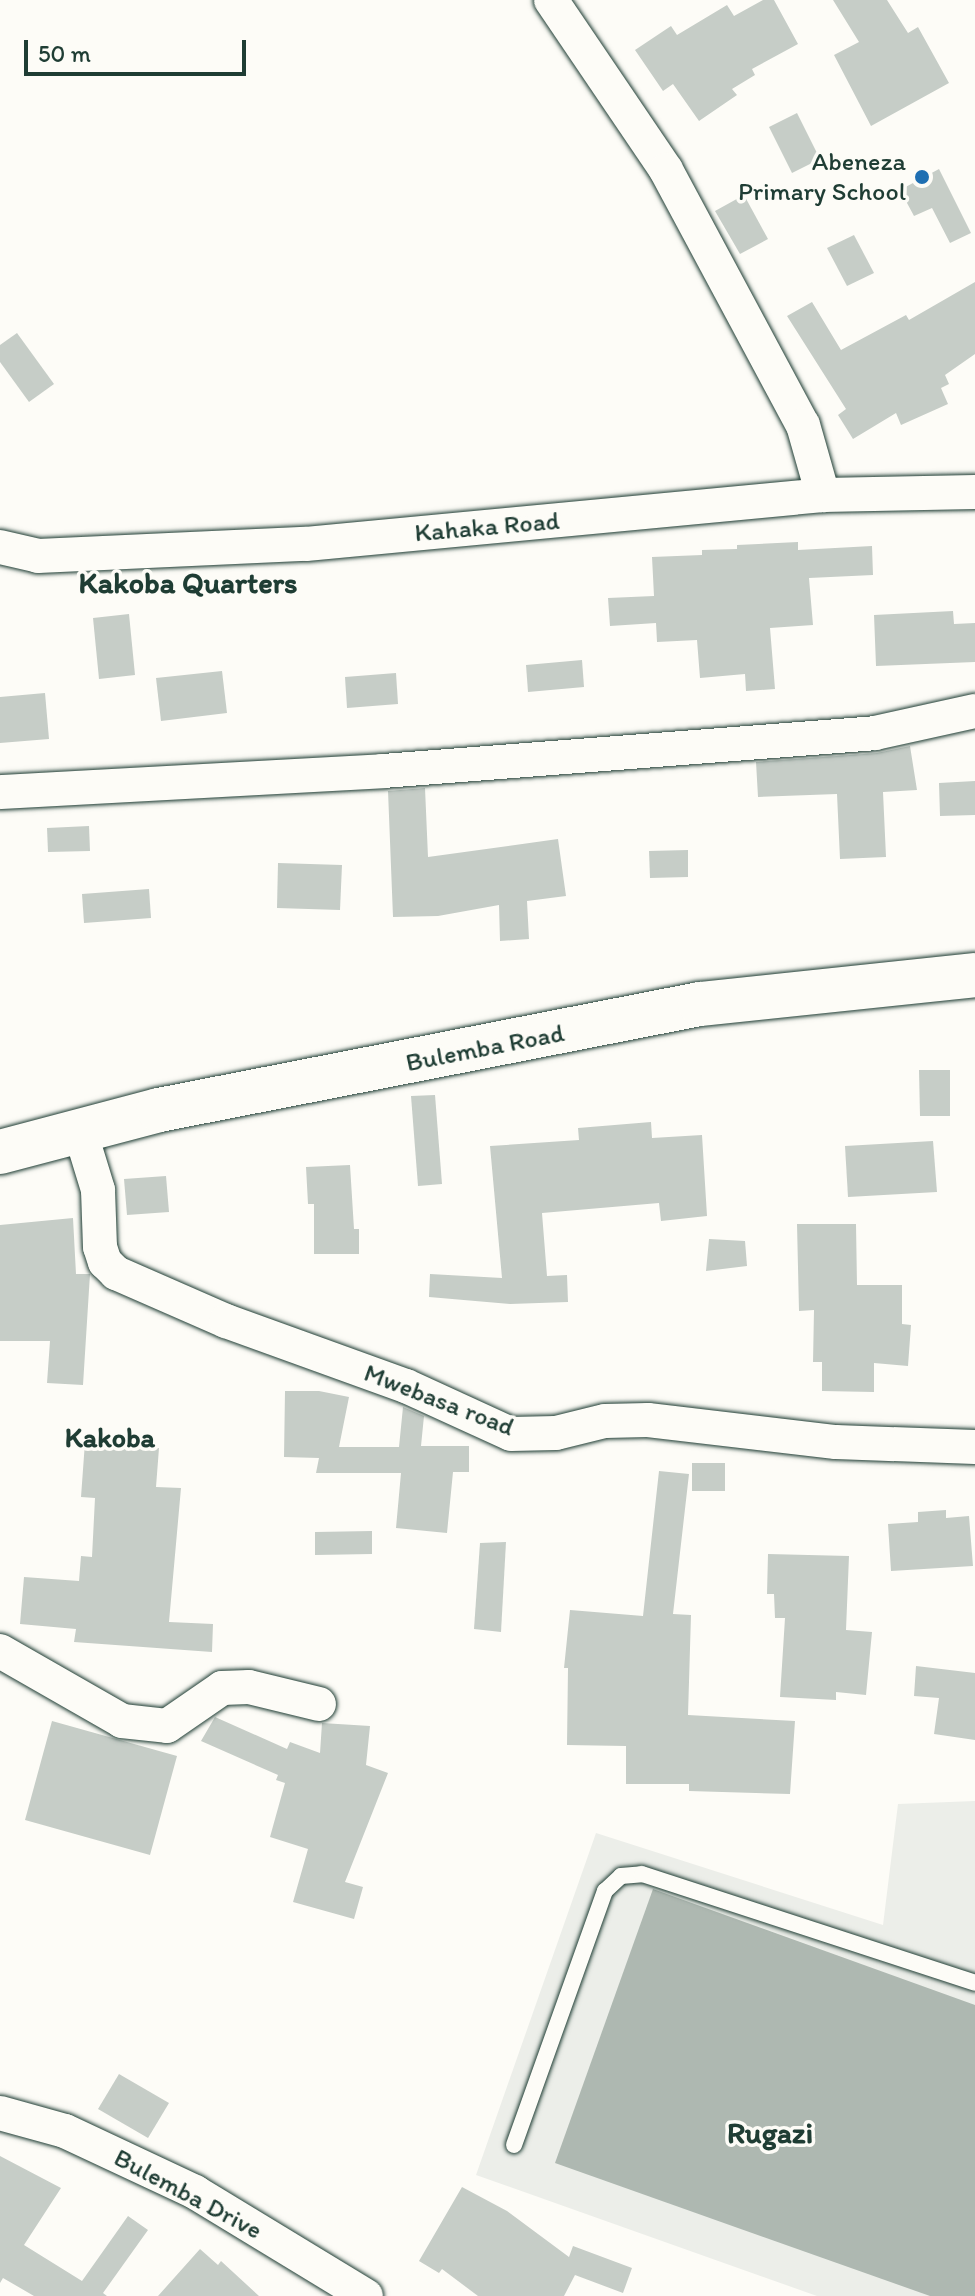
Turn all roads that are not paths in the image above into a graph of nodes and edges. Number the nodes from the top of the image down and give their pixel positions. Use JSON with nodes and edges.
{"nodes":[{"id":1,"x":551,"y":0,"type":"edge"},
{"id":2,"x":975,"y":492,"type":"edge"},
{"id":3,"x":823,"y":495,"type":"junction"},
{"id":4,"x":0,"y":547,"type":"edge"},
{"id":5,"x":975,"y":711,"type":"edge"},
{"id":6,"x":0,"y":792,"type":"edge"},
{"id":7,"x":975,"y":975,"type":"edge"},
{"id":8,"x":80,"y":1131,"type":"junction"},
{"id":9,"x":0,"y":1152,"type":"edge"},
{"id":10,"x":975,"y":1447,"type":"edge"},
{"id":11,"x":0,"y":1651,"type":"edge"},
{"id":12,"x":319,"y":1704,"type":"dead end"},
{"id":13,"x":975,"y":1983,"type":"edge"},
{"id":14,"x":0,"y":2113,"type":"edge"},
{"id":15,"x":514,"y":2145,"type":"dead end"},
{"id":16,"x":366,"y":2296,"type":"edge"}],
"edges":[{"from":1,"to":3,"type":"street"},
{"from":2,"to":3,"type":"street","name":"Kahaka Road"},
{"from":3,"to":4,"type":"street","name":"Kahaka Road"},
{"from":5,"to":6,"type":"street"},
{"from":7,"to":8,"type":"main road","name":"Bulemba Road"},
{"from":8,"to":9,"type":"main road","name":"Bulemba Road"},
{"from":8,"to":10,"type":"street","name":"Mwebasa road"},
{"from":11,"to":12,"type":"street"},
{"from":13,"to":15,"type":"lane"},
{"from":14,"to":16,"type":"street","name":"Bulemba Drive"}]}
